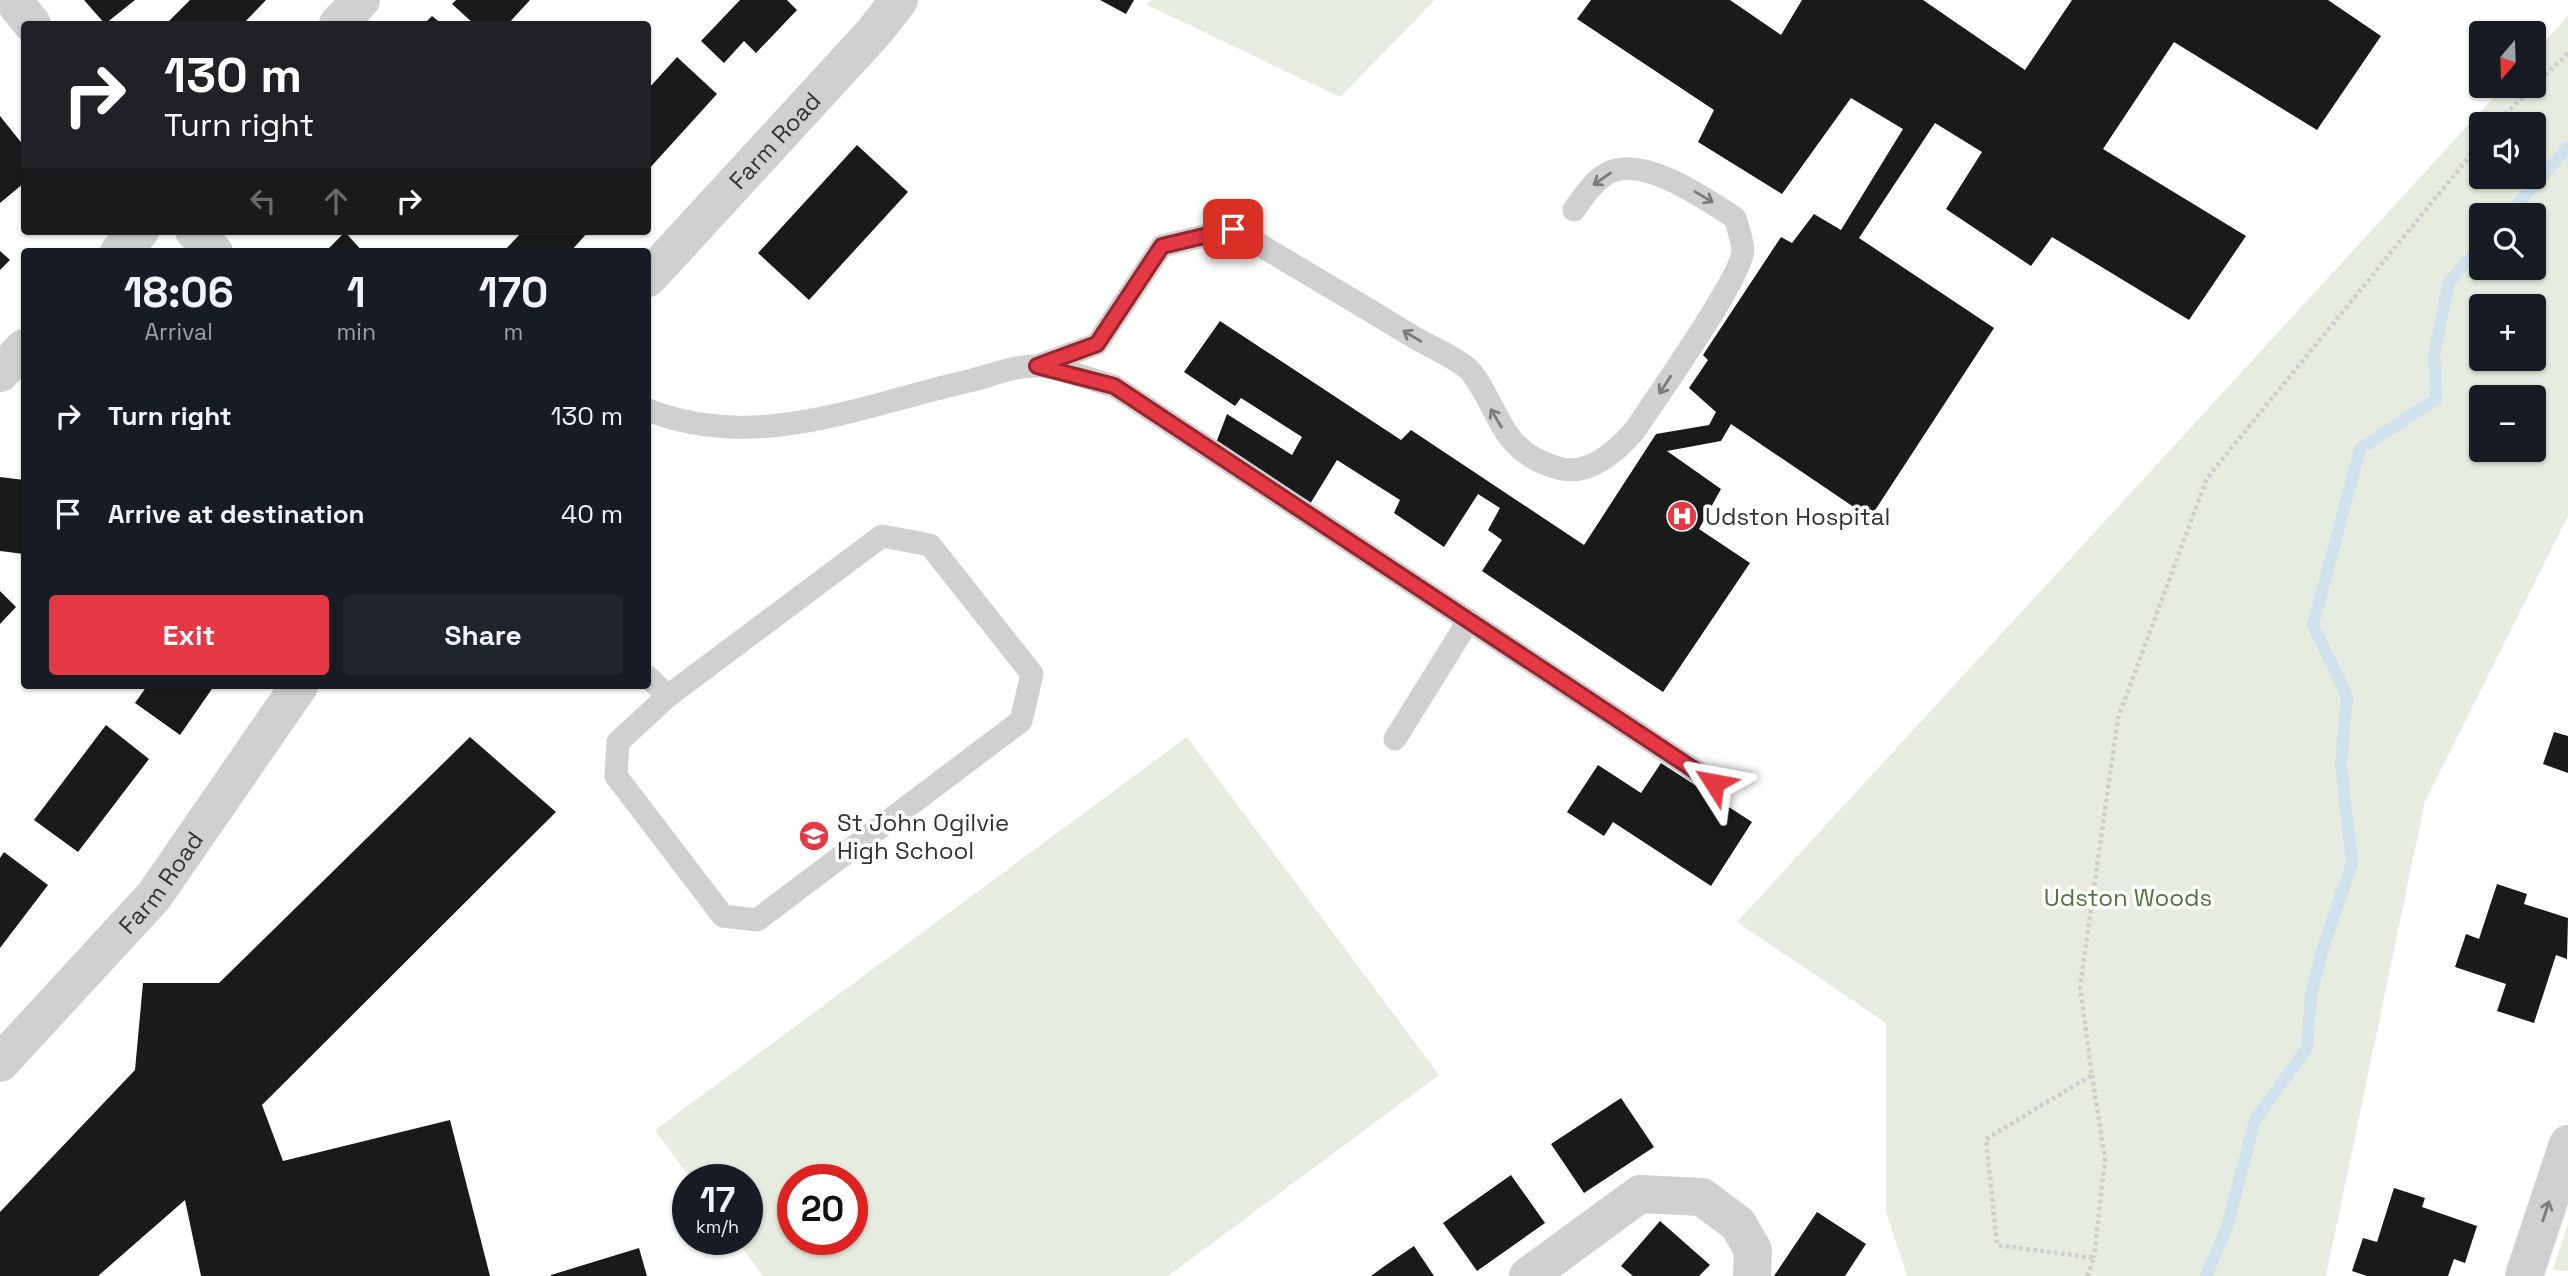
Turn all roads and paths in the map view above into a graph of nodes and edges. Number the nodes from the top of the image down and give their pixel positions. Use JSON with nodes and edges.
{"nodes":[{"id":1,"x":13,"y":0,"type":"edge"},
{"id":2,"x":361,"y":0,"type":"edge"},
{"id":3,"x":899,"y":0,"type":"edge"},
{"id":4,"x":30,"y":21,"type":"edge"},
{"id":5,"x":341,"y":21,"type":"edge"},
{"id":6,"x":2568,"y":53,"type":"edge"},
{"id":7,"x":2508,"y":112,"type":"edge"},
{"id":8,"x":2469,"y":157,"type":"edge"},
{"id":9,"x":1574,"y":210,"type":"dead end"},
{"id":10,"x":136,"y":235,"type":"edge"},
{"id":11,"x":198,"y":235,"type":"edge"},
{"id":12,"x":123,"y":248,"type":"edge"},
{"id":13,"x":210,"y":248,"type":"edge"},
{"id":14,"x":651,"y":275,"type":"edge"},
{"id":15,"x":21,"y":351,"type":"edge"},
{"id":16,"x":1037,"y":366,"type":"junction"},
{"id":17,"x":0,"y":373,"type":"edge"},
{"id":18,"x":651,"y":411,"type":"edge"},
{"id":19,"x":1469,"y":620,"type":"junction"},
{"id":20,"x":651,"y":680,"type":"edge"},
{"id":21,"x":297,"y":689,"type":"edge"},
{"id":22,"x":668,"y":696,"type":"junction"},
{"id":23,"x":1395,"y":739,"type":"dead end"},
{"id":24,"x":1714,"y":783,"type":"dead end"},
{"id":25,"x":0,"y":1063,"type":"edge"},
{"id":26,"x":2092,"y":1075,"type":"junction"},
{"id":27,"x":2568,"y":1143,"type":"edge"},
{"id":28,"x":2094,"y":1258,"type":"junction"},
{"id":29,"x":1528,"y":1276,"type":"edge"},
{"id":30,"x":1752,"y":1276,"type":"edge"},
{"id":31,"x":2087,"y":1276,"type":"edge"},
{"id":32,"x":2524,"y":1276,"type":"edge"}],
"edges":[{"from":1,"to":4,"type":"street"},
{"from":2,"to":5,"type":"street"},
{"from":3,"to":14,"type":"street","name":"Farm Road"},
{"from":6,"to":7,"type":"path"},
{"from":8,"to":26,"type":"path"},
{"from":9,"to":16,"type":"lane"},
{"from":10,"to":12,"type":"street"},
{"from":11,"to":13,"type":"street"},
{"from":15,"to":17,"type":"street"},
{"from":16,"to":18,"type":"lane"},
{"from":16,"to":19,"type":"lane"},
{"from":19,"to":23,"type":"lane"},
{"from":19,"to":24,"type":"lane"},
{"from":20,"to":22,"type":"lane"},
{"from":21,"to":25,"type":"street","name":"Farm Road"},
{"from":22,"to":22,"type":"lane"},
{"from":26,"to":28,"type":"path"},
{"from":26,"to":28,"type":"path"},
{"from":32,"to":27,"type":"street","one_way":true},
{"from":28,"to":31,"type":"path"},
{"from":29,"to":30,"type":"street"}]}
